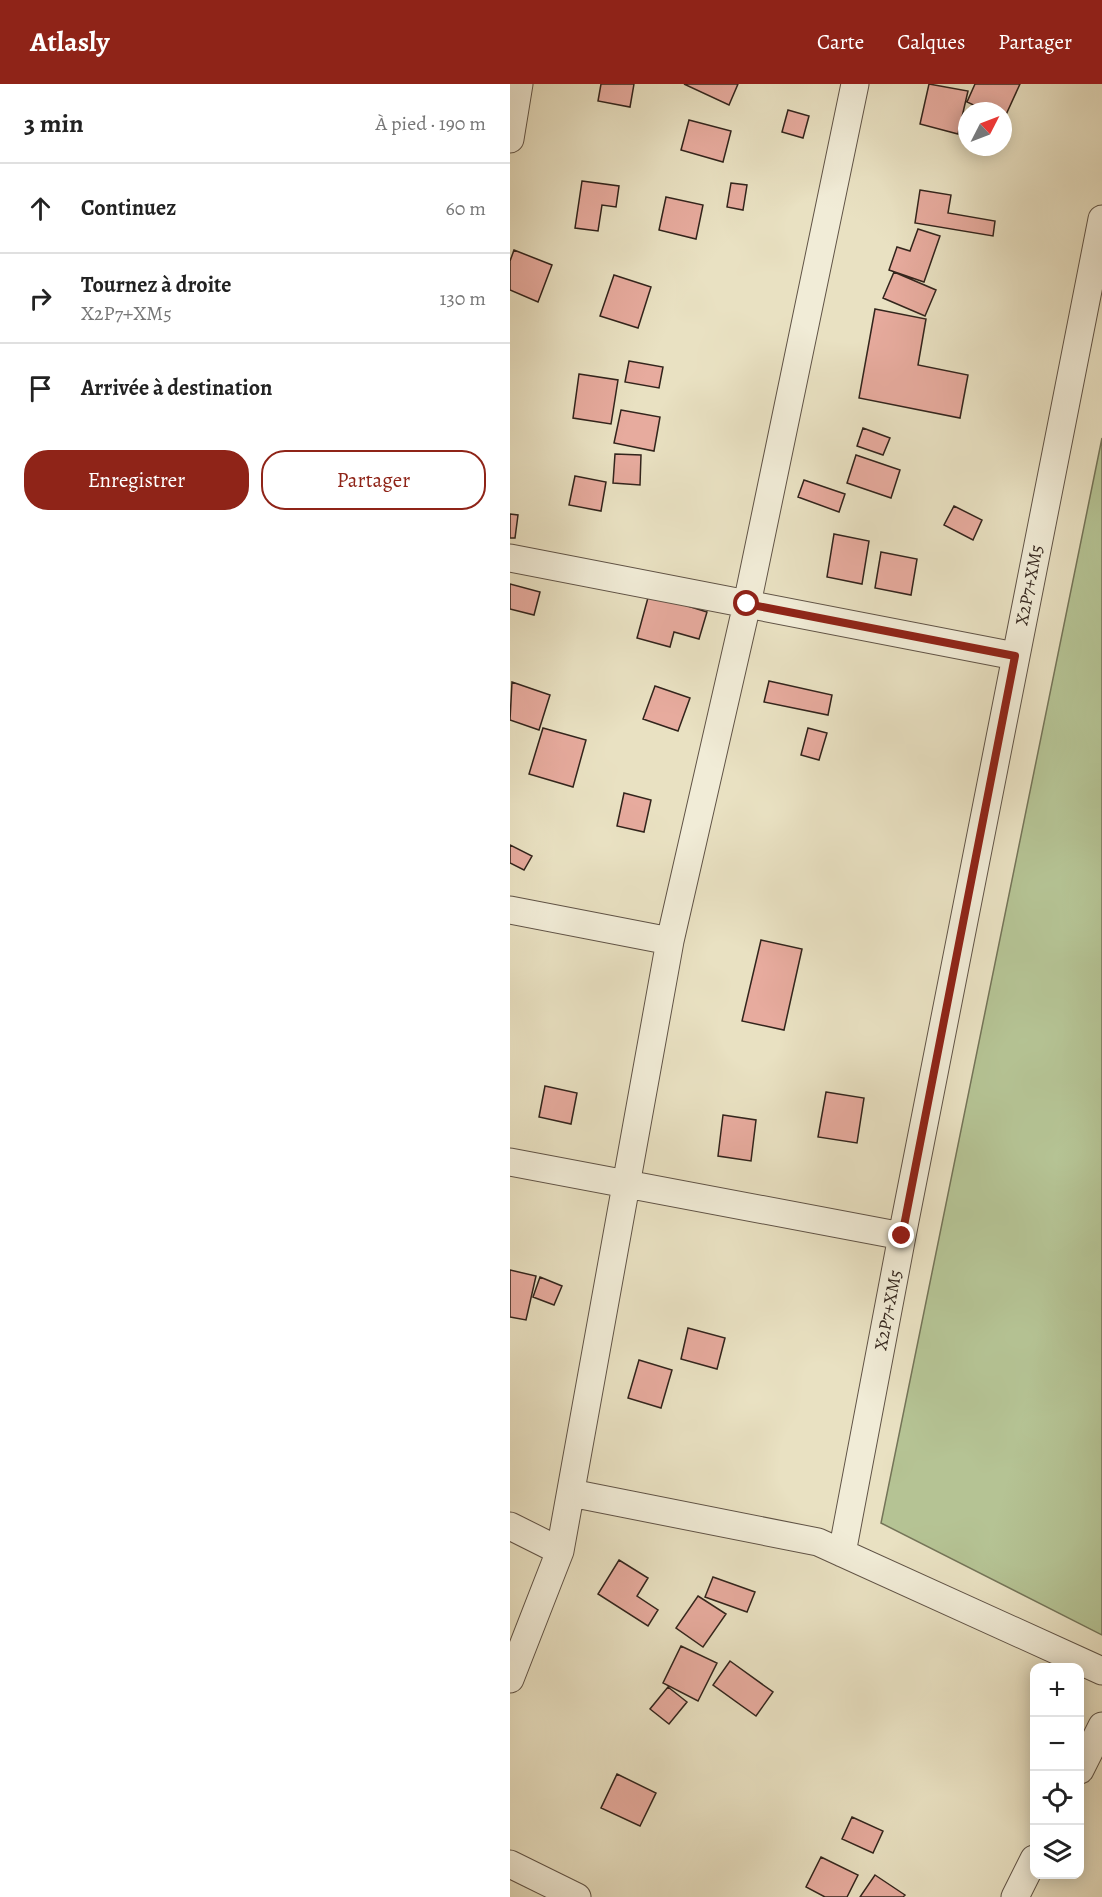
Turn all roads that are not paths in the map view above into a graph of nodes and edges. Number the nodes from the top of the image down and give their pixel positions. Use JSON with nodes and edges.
{"nodes":[{"id":1,"x":519,"y":84,"type":"edge"},
{"id":2,"x":855,"y":84,"type":"edge"},
{"id":3,"x":510,"y":139,"type":"edge"},
{"id":4,"x":1102,"y":219,"type":"edge"},
{"id":5,"x":510,"y":558,"type":"edge"},
{"id":6,"x":747,"y":604,"type":"junction"},
{"id":7,"x":1015,"y":656,"type":"junction"},
{"id":8,"x":510,"y":910,"type":"edge"},
{"id":9,"x":670,"y":941,"type":"junction"},
{"id":10,"x":510,"y":1162,"type":"edge"},
{"id":11,"x":627,"y":1184,"type":"junction"},
{"id":12,"x":902,"y":1236,"type":"junction"},
{"id":13,"x":571,"y":1493,"type":"junction"},
{"id":14,"x":510,"y":1526,"type":"edge"},
{"id":15,"x":560,"y":1551,"type":"junction"},
{"id":16,"x":842,"y":1553,"type":"junction"},
{"id":17,"x":1102,"y":1671,"type":"edge"},
{"id":18,"x":510,"y":1679,"type":"edge"},
{"id":19,"x":1102,"y":1726,"type":"edge"},
{"id":20,"x":1084,"y":1762,"type":"edge"},
{"id":21,"x":510,"y":1864,"type":"edge"},
{"id":22,"x":1030,"y":1869,"type":"edge"},
{"id":23,"x":577,"y":1897,"type":"edge"},
{"id":24,"x":1016,"y":1897,"type":"edge"}],
"edges":[{"from":1,"to":3,"type":"street"},
{"from":2,"to":6,"type":"street"},
{"from":4,"to":7,"type":"street","name":"X2P7+XM5"},
{"from":5,"to":6,"type":"street"},
{"from":6,"to":7,"type":"street"},
{"from":6,"to":9,"type":"street"},
{"from":7,"to":12,"type":"street","name":"X2P7+XM5"},
{"from":8,"to":9,"type":"street"},
{"from":9,"to":11,"type":"street"},
{"from":10,"to":11,"type":"street"},
{"from":11,"to":12,"type":"street"},
{"from":11,"to":13,"type":"street"},
{"from":12,"to":16,"type":"street","name":"X2P7+XM5"},
{"from":13,"to":15,"type":"street"},
{"from":13,"to":16,"type":"street"},
{"from":14,"to":15,"type":"street"},
{"from":15,"to":18,"type":"street"},
{"from":16,"to":17,"type":"street"},
{"from":19,"to":20,"type":"street"},
{"from":21,"to":23,"type":"street"},
{"from":22,"to":24,"type":"street"}]}
